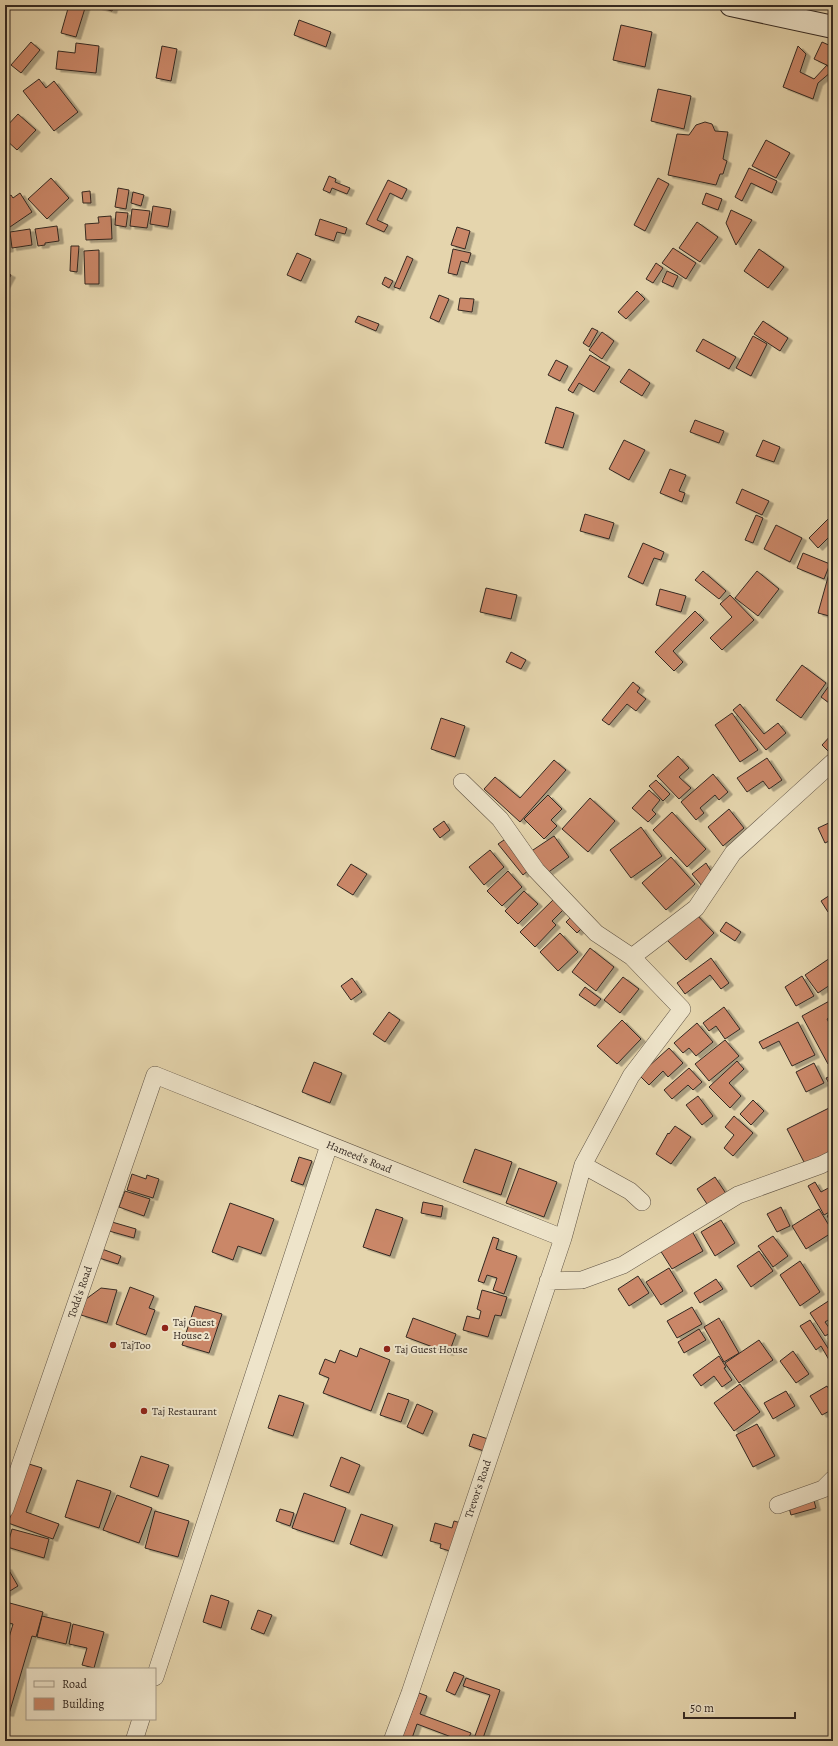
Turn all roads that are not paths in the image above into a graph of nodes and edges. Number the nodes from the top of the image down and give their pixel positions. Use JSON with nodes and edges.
{"nodes":[{"id":1,"x":730,"y":5,"type":"edge"},
{"id":2,"x":833,"y":27,"type":"edge"},
{"id":3,"x":833,"y":762,"type":"edge"},
{"id":4,"x":462,"y":782,"type":"dead end"},
{"id":5,"x":632,"y":957,"type":"junction"},
{"id":6,"x":155,"y":1074,"type":"joint"},
{"id":7,"x":329,"y":1145,"type":"junction"},
{"id":8,"x":583,"y":1165,"type":"junction"},
{"id":9,"x":829,"y":1165,"type":"edge"},
{"id":10,"x":642,"y":1202,"type":"dead end"},
{"id":11,"x":562,"y":1238,"type":"junction"},
{"id":12,"x":548,"y":1281,"type":"junction"},
{"id":13,"x":833,"y":1479,"type":"edge"},
{"id":14,"x":778,"y":1505,"type":"dead end"},
{"id":15,"x":5,"y":1508,"type":"edge"},
{"id":16,"x":156,"y":1674,"type":"edge"},
{"id":17,"x":141,"y":1720,"type":"edge"},
{"id":18,"x":134,"y":1741,"type":"edge"},
{"id":19,"x":392,"y":1741,"type":"edge"}],
"edges":[{"from":1,"to":2,"type":"street"},
{"from":3,"to":5,"type":"street"},
{"from":4,"to":5,"type":"street"},
{"from":5,"to":8,"type":"street","name":"Trevor's Road"},
{"from":6,"to":7,"type":"street","name":"Hameed's Road"},
{"from":6,"to":15,"type":"street","name":"Todd's Road"},
{"from":7,"to":11,"type":"street","name":"Hameed's Road"},
{"from":7,"to":16,"type":"street"},
{"from":8,"to":10,"type":"street"},
{"from":8,"to":11,"type":"street","name":"Trevor's Road"},
{"from":9,"to":12,"type":"street"},
{"from":11,"to":12,"type":"street","name":"Trevor's Road"},
{"from":12,"to":19,"type":"street","name":"Trevor's Road"},
{"from":13,"to":14,"type":"street"},
{"from":17,"to":18,"type":"street"}]}
